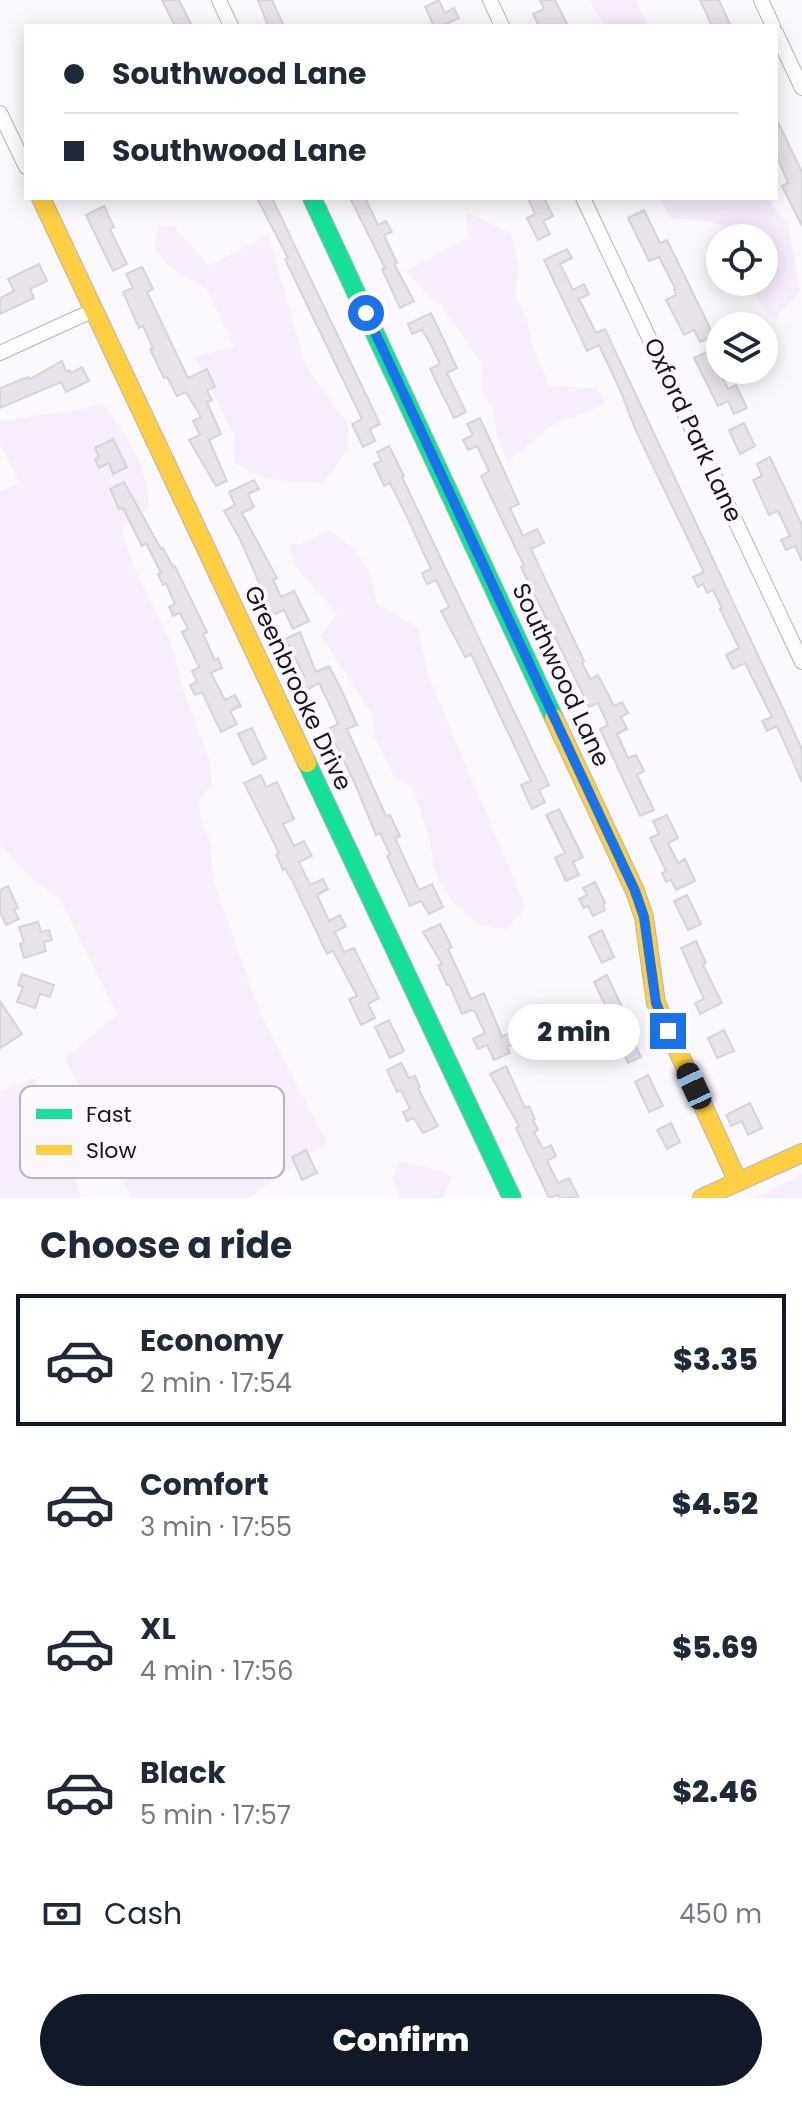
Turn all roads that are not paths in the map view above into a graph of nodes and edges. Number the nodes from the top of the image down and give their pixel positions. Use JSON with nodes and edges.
{"nodes":[{"id":1,"x":219,"y":0,"type":"edge"},
{"id":2,"x":490,"y":0,"type":"edge"},
{"id":3,"x":761,"y":0,"type":"edge"},
{"id":4,"x":230,"y":24,"type":"edge"},
{"id":5,"x":501,"y":24,"type":"edge"},
{"id":6,"x":772,"y":24,"type":"edge"},
{"id":7,"x":778,"y":37,"type":"edge"},
{"id":8,"x":802,"y":88,"type":"edge"},
{"id":9,"x":0,"y":113,"type":"edge"},
{"id":10,"x":24,"y":163,"type":"edge"},
{"id":11,"x":42,"y":200,"type":"edge"},
{"id":12,"x":313,"y":200,"type":"edge"},
{"id":13,"x":584,"y":200,"type":"edge"},
{"id":14,"x":94,"y":310,"type":"junction"},
{"id":15,"x":0,"y":353,"type":"edge"},
{"id":16,"x":802,"y":662,"type":"edge"},
{"id":17,"x":802,"y":1153,"type":"edge"},
{"id":18,"x":738,"y":1182,"type":"junction"},
{"id":19,"x":512,"y":1198,"type":"edge"},
{"id":20,"x":702,"y":1198,"type":"edge"}],
"edges":[{"from":1,"to":4,"type":"street"},
{"from":2,"to":5,"type":"street"},
{"from":3,"to":6,"type":"street"},
{"from":7,"to":8,"type":"street"},
{"from":9,"to":10,"type":"street"},
{"from":11,"to":14,"type":"street","name":"Greenbrooke Drive"},
{"from":12,"to":18,"type":"street","name":"Southwood Lane"},
{"from":13,"to":16,"type":"street","name":"Oxford Park Lane"},
{"from":14,"to":15,"type":"street"},
{"from":14,"to":19,"type":"street","name":"Greenbrooke Drive"},
{"from":17,"to":18,"type":"street"},
{"from":18,"to":20,"type":"street"}]}
